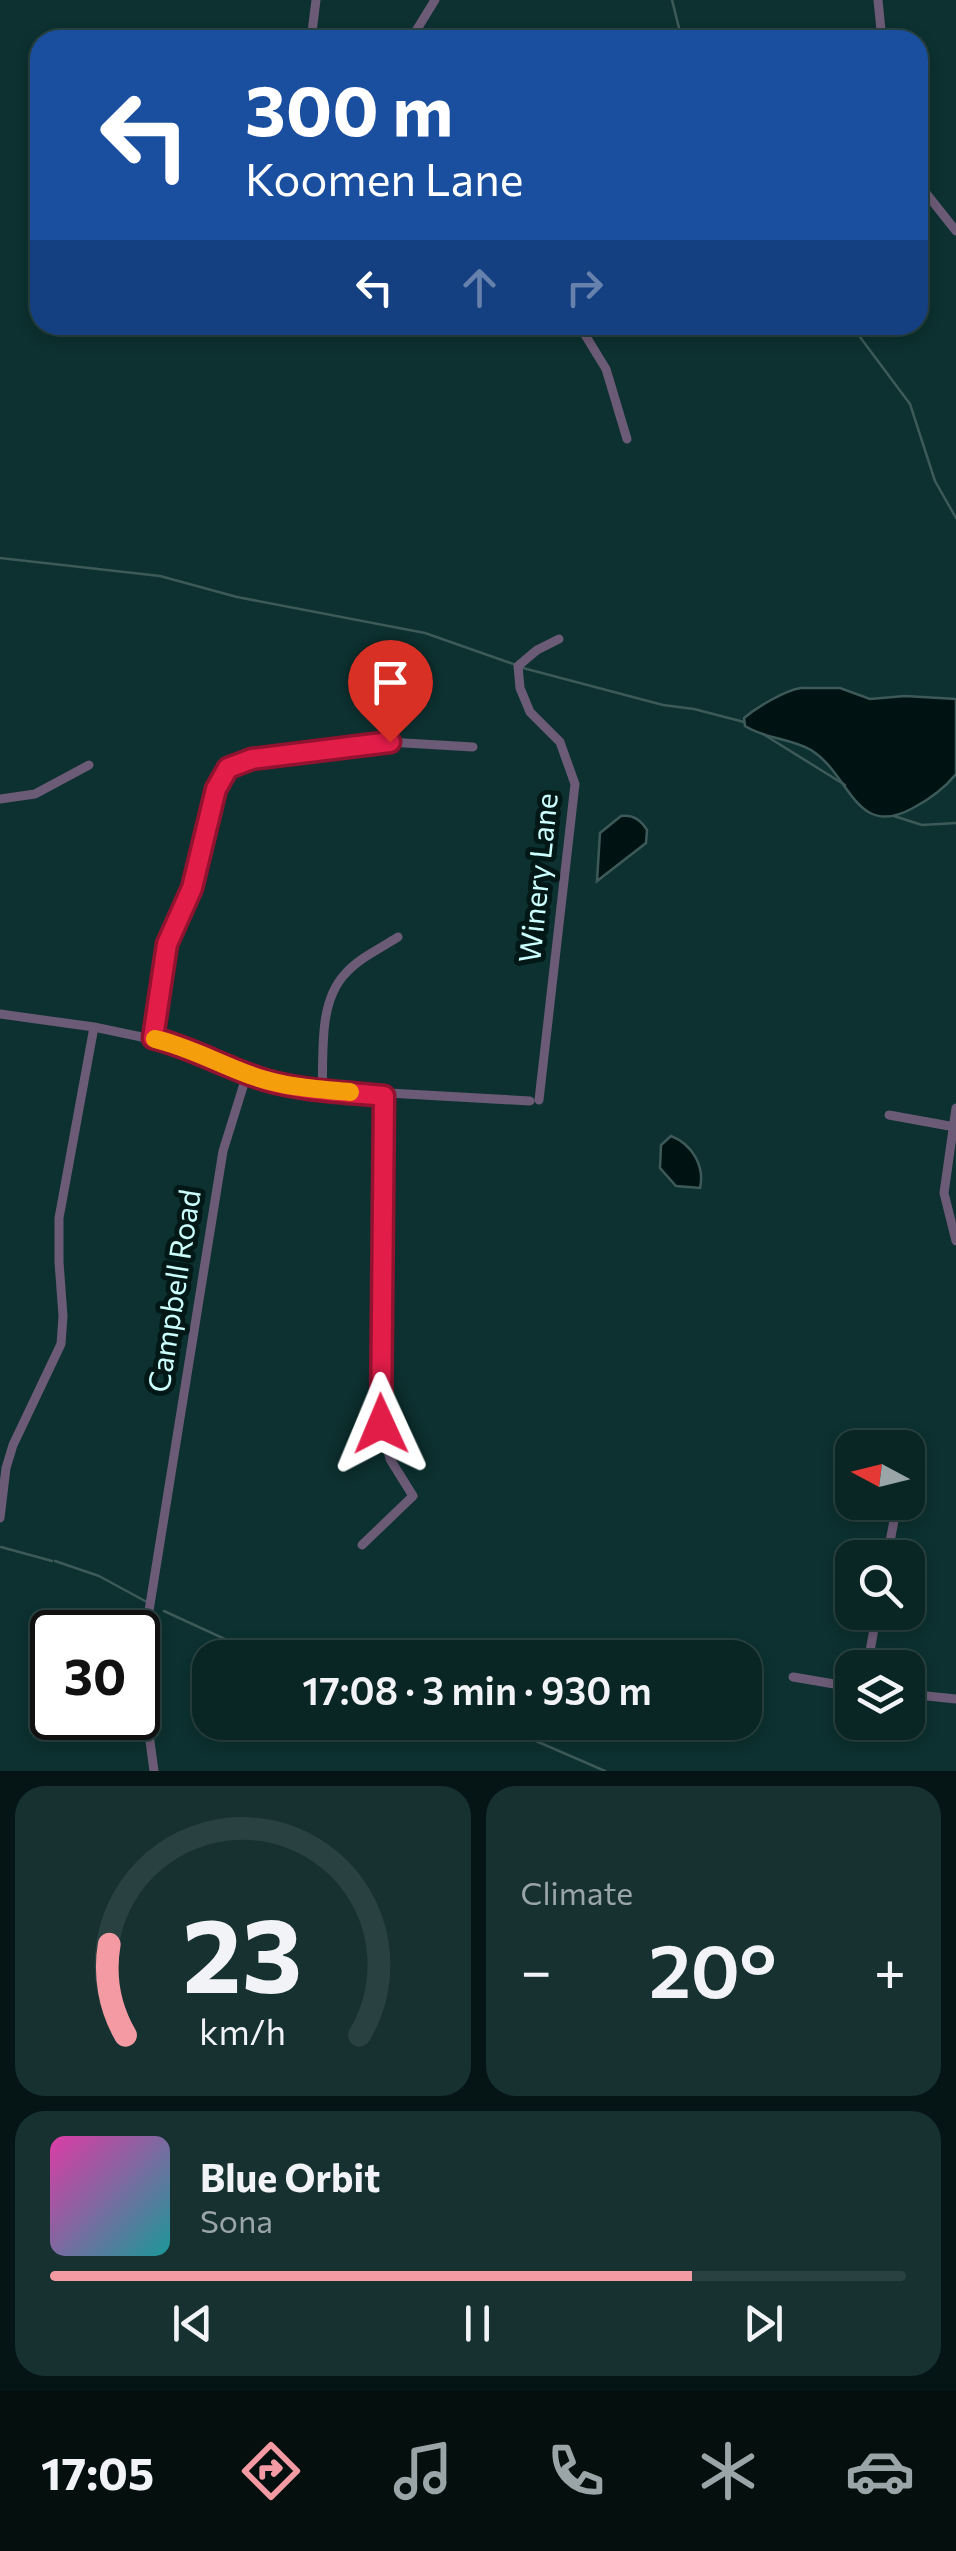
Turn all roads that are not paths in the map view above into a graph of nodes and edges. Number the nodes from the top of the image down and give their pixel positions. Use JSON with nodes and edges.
{"nodes":[{"id":1,"x":316,"y":0,"type":"edge"},
{"id":2,"x":435,"y":0,"type":"edge"},
{"id":3,"x":878,"y":0,"type":"edge"},
{"id":4,"x":312,"y":30,"type":"edge"},
{"id":5,"x":417,"y":30,"type":"edge"},
{"id":6,"x":881,"y":30,"type":"edge"},
{"id":7,"x":928,"y":195,"type":"edge"},
{"id":8,"x":956,"y":230,"type":"edge"},
{"id":9,"x":586,"y":335,"type":"edge"},
{"id":10,"x":627,"y":439,"type":"dead end"},
{"id":11,"x":559,"y":639,"type":"dead end"},
{"id":12,"x":473,"y":747,"type":"dead end"},
{"id":13,"x":89,"y":765,"type":"dead end"},
{"id":14,"x":0,"y":799,"type":"edge"},
{"id":15,"x":398,"y":937,"type":"dead end"},
{"id":16,"x":0,"y":1014,"type":"edge"},
{"id":17,"x":94,"y":1027,"type":"junction"},
{"id":18,"x":153,"y":1038,"type":"junction"},
{"id":19,"x":246,"y":1074,"type":"junction"},
{"id":20,"x":322,"y":1090,"type":"junction"},
{"id":21,"x":384,"y":1096,"type":"junction"},
{"id":22,"x":956,"y":1108,"type":"edge"},
{"id":23,"x":889,"y":1115,"type":"dead end"},
{"id":24,"x":954,"y":1127,"type":"edge"},
{"id":25,"x":956,"y":1241,"type":"edge"},
{"id":26,"x":0,"y":1518,"type":"edge"},
{"id":27,"x":362,"y":1545,"type":"dead end"},
{"id":28,"x":793,"y":1678,"type":"dead end"},
{"id":29,"x":835,"y":1684,"type":"edge"},
{"id":30,"x":925,"y":1695,"type":"edge"},
{"id":31,"x":956,"y":1698,"type":"edge"},
{"id":32,"x":154,"y":1771,"type":"edge"}],
"edges":[{"from":1,"to":4,"type":"street"},
{"from":2,"to":5,"type":"street"},
{"from":3,"to":6,"type":"street"},
{"from":7,"to":8,"type":"street"},
{"from":9,"to":10,"type":"street"},
{"from":11,"to":21,"type":"street","name":"Winery Lane"},
{"from":12,"to":18,"type":"street"},
{"from":13,"to":14,"type":"street"},
{"from":15,"to":20,"type":"street"},
{"from":16,"to":17,"type":"street"},
{"from":17,"to":18,"type":"street"},
{"from":17,"to":26,"type":"street"},
{"from":18,"to":19,"type":"street"},
{"from":19,"to":20,"type":"street"},
{"from":19,"to":32,"type":"street","name":"Campbell Road"},
{"from":20,"to":21,"type":"street"},
{"from":21,"to":27,"type":"street"},
{"from":22,"to":24,"type":"street"},
{"from":23,"to":24,"type":"street"},
{"from":24,"to":25,"type":"street"},
{"from":28,"to":29,"type":"street"},
{"from":30,"to":31,"type":"street"}]}
